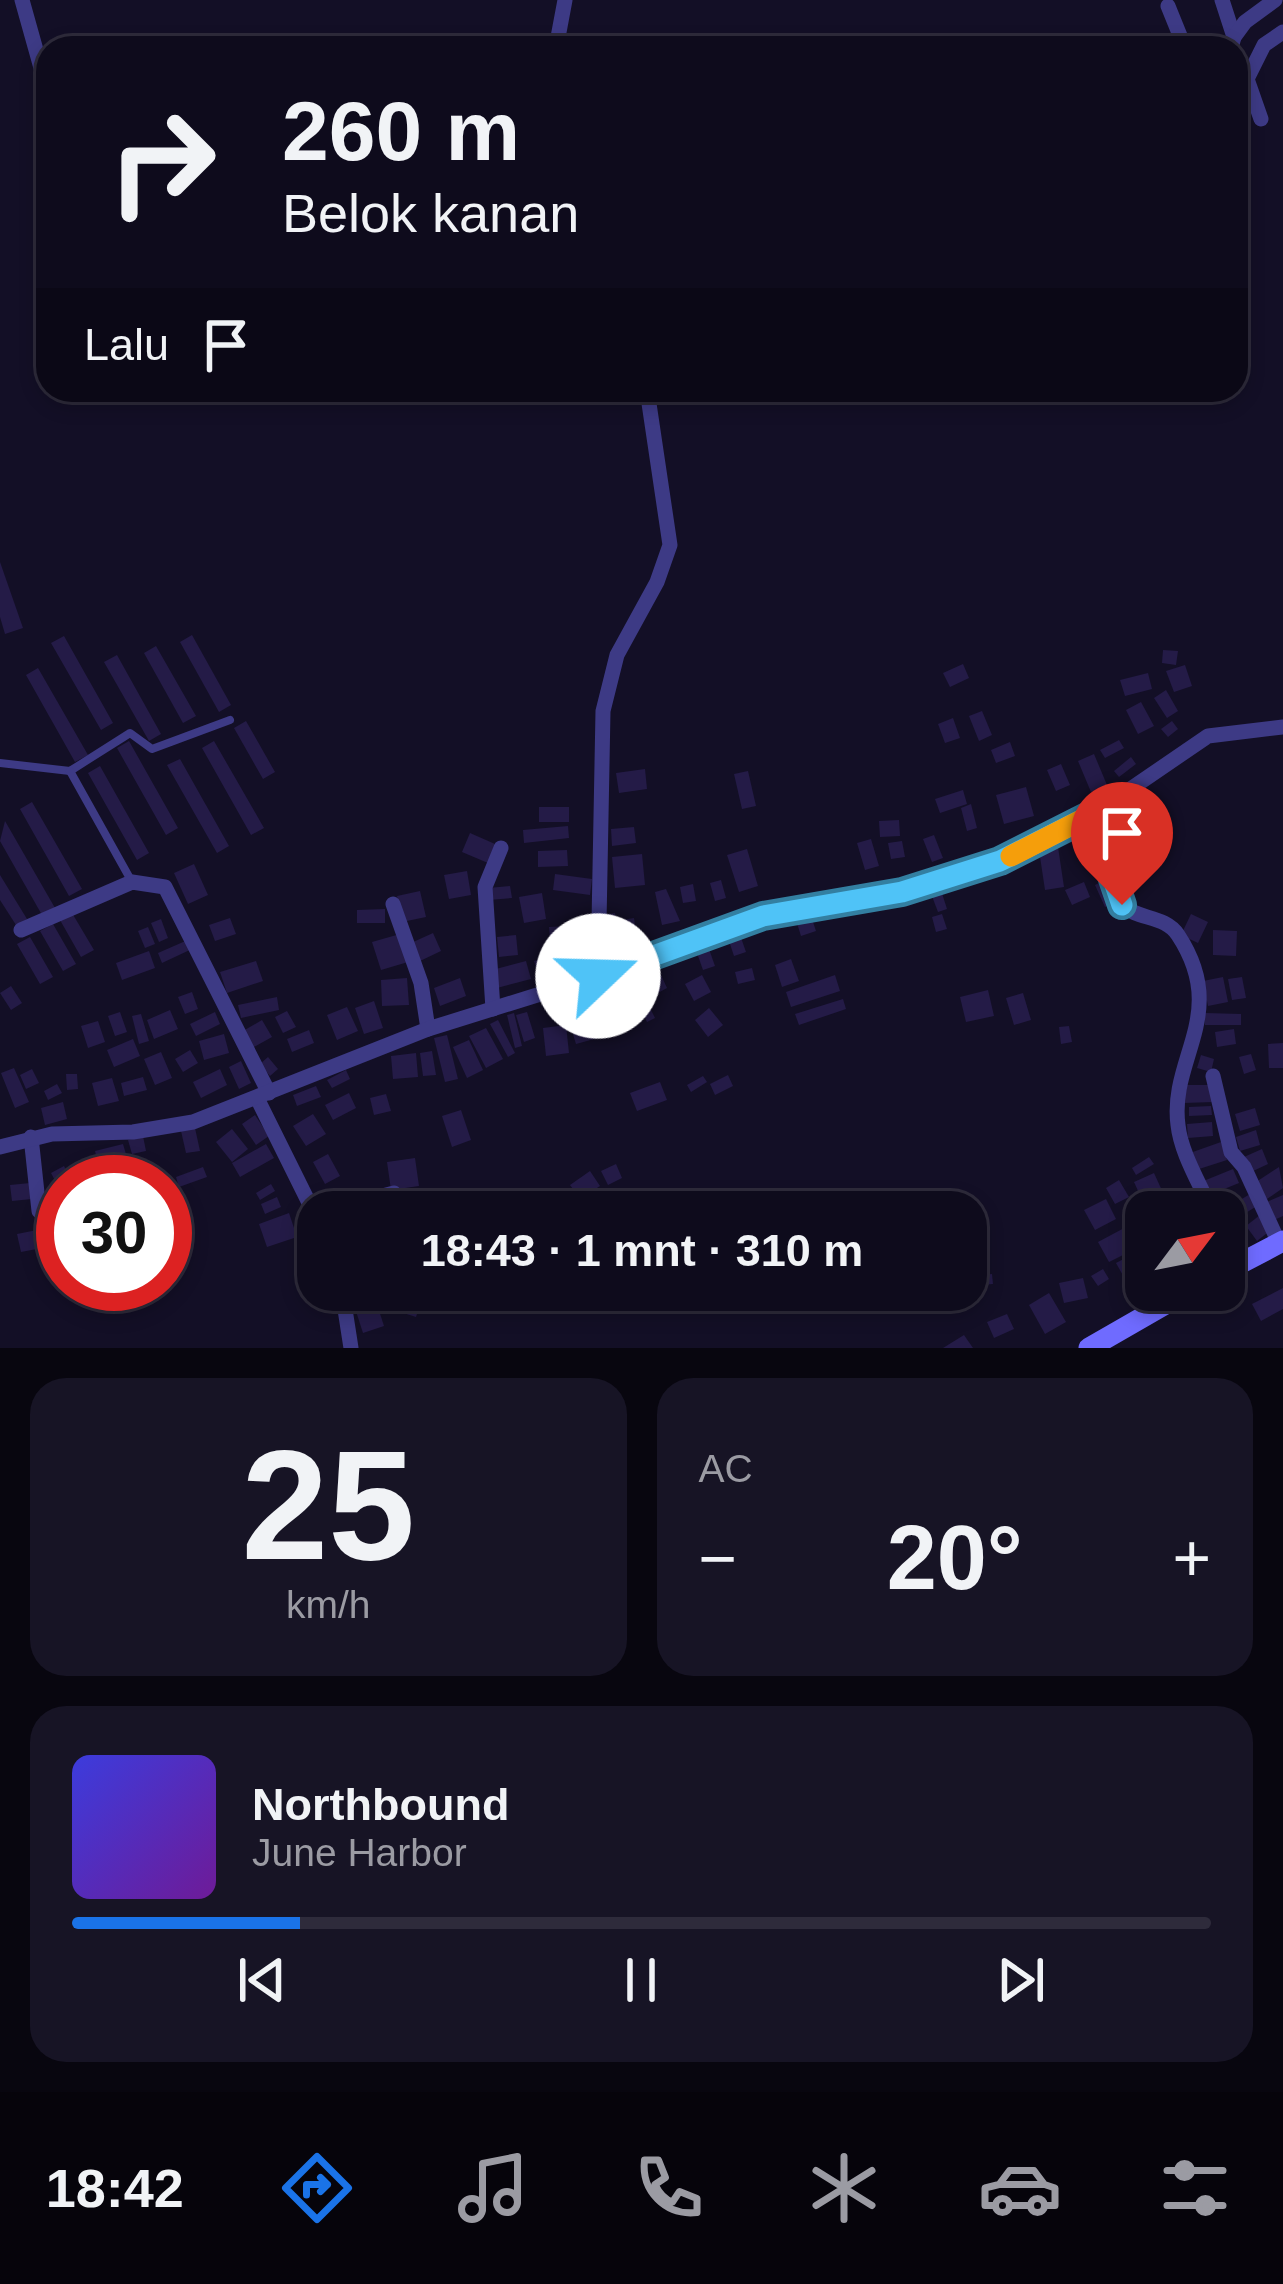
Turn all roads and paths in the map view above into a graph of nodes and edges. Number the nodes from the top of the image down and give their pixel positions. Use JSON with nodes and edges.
{"nodes":[{"id":1,"x":22,"y":0,"type":"edge"},
{"id":2,"x":566,"y":0,"type":"edge"},
{"id":3,"x":1222,"y":0,"type":"edge"},
{"id":4,"x":1273,"y":1,"type":"edge"},
{"id":5,"x":1168,"y":5,"type":"dead end"},
{"id":6,"x":1283,"y":32,"type":"edge"},
{"id":7,"x":558,"y":36,"type":"edge"},
{"id":8,"x":1180,"y":36,"type":"edge"},
{"id":9,"x":1231,"y":36,"type":"edge"},
{"id":10,"x":1240,"y":36,"type":"edge"},
{"id":11,"x":36,"y":50,"type":"edge"},
{"id":12,"x":1248,"y":77,"type":"edge"},
{"id":13,"x":1248,"y":82,"type":"edge"},
{"id":14,"x":1261,"y":118,"type":"dead end"},
{"id":15,"x":648,"y":402,"type":"edge"},
{"id":16,"x":230,"y":720,"type":"dead end"},
{"id":17,"x":1283,"y":727,"type":"edge"},
{"id":18,"x":0,"y":763,"type":"edge"},
{"id":19,"x":70,"y":771,"type":"junction"},
{"id":20,"x":1091,"y":815,"type":"junction"},
{"id":21,"x":501,"y":848,"type":"dead end"},
{"id":22,"x":133,"y":882,"type":"junction"},
{"id":23,"x":393,"y":904,"type":"dead end"},
{"id":24,"x":20,"y":930,"type":"dead end"},
{"id":25,"x":598,"y":976,"type":"junction"},
{"id":26,"x":494,"y":1009,"type":"junction"},
{"id":27,"x":428,"y":1029,"type":"junction"},
{"id":28,"x":1213,"y":1076,"type":"dead end"},
{"id":29,"x":263,"y":1095,"type":"junction"},
{"id":30,"x":31,"y":1137,"type":"junction"},
{"id":31,"x":0,"y":1147,"type":"edge"},
{"id":32,"x":36,"y":1183,"type":"edge"},
{"id":33,"x":307,"y":1191,"type":"edge"},
{"id":34,"x":1204,"y":1191,"type":"edge"},
{"id":35,"x":1281,"y":1242,"type":"edge"},
{"id":36,"x":1245,"y":1261,"type":"edge"},
{"id":37,"x":345,"y":1311,"type":"edge"},
{"id":38,"x":1151,"y":1311,"type":"edge"},
{"id":39,"x":351,"y":1348,"type":"edge"},
{"id":40,"x":1089,"y":1348,"type":"edge"}],
"edges":[{"from":1,"to":11,"type":"street"},
{"from":2,"to":7,"type":"street"},
{"from":3,"to":9,"type":"street"},
{"from":4,"to":6,"type":"street"},
{"from":4,"to":10,"type":"street"},
{"from":5,"to":8,"type":"street"},
{"from":6,"to":12,"type":"street"},
{"from":13,"to":14,"type":"street"},
{"from":15,"to":25,"type":"street"},
{"from":16,"to":19,"type":"lane"},
{"from":17,"to":20,"type":"street"},
{"from":18,"to":19,"type":"lane"},
{"from":19,"to":22,"type":"lane"},
{"from":20,"to":25,"type":"street"},
{"from":20,"to":34,"type":"street"},
{"from":21,"to":26,"type":"street"},
{"from":22,"to":24,"type":"street"},
{"from":22,"to":29,"type":"street"},
{"from":23,"to":27,"type":"street"},
{"from":25,"to":26,"type":"street"},
{"from":26,"to":27,"type":"street"},
{"from":27,"to":29,"type":"street"},
{"from":28,"to":35,"type":"street"},
{"from":29,"to":30,"type":"street"},
{"from":29,"to":33,"type":"street"},
{"from":30,"to":31,"type":"street"},
{"from":30,"to":32,"type":"street"},
{"from":35,"to":36,"type":"main road"},
{"from":37,"to":39,"type":"street"},
{"from":38,"to":40,"type":"main road"}]}
